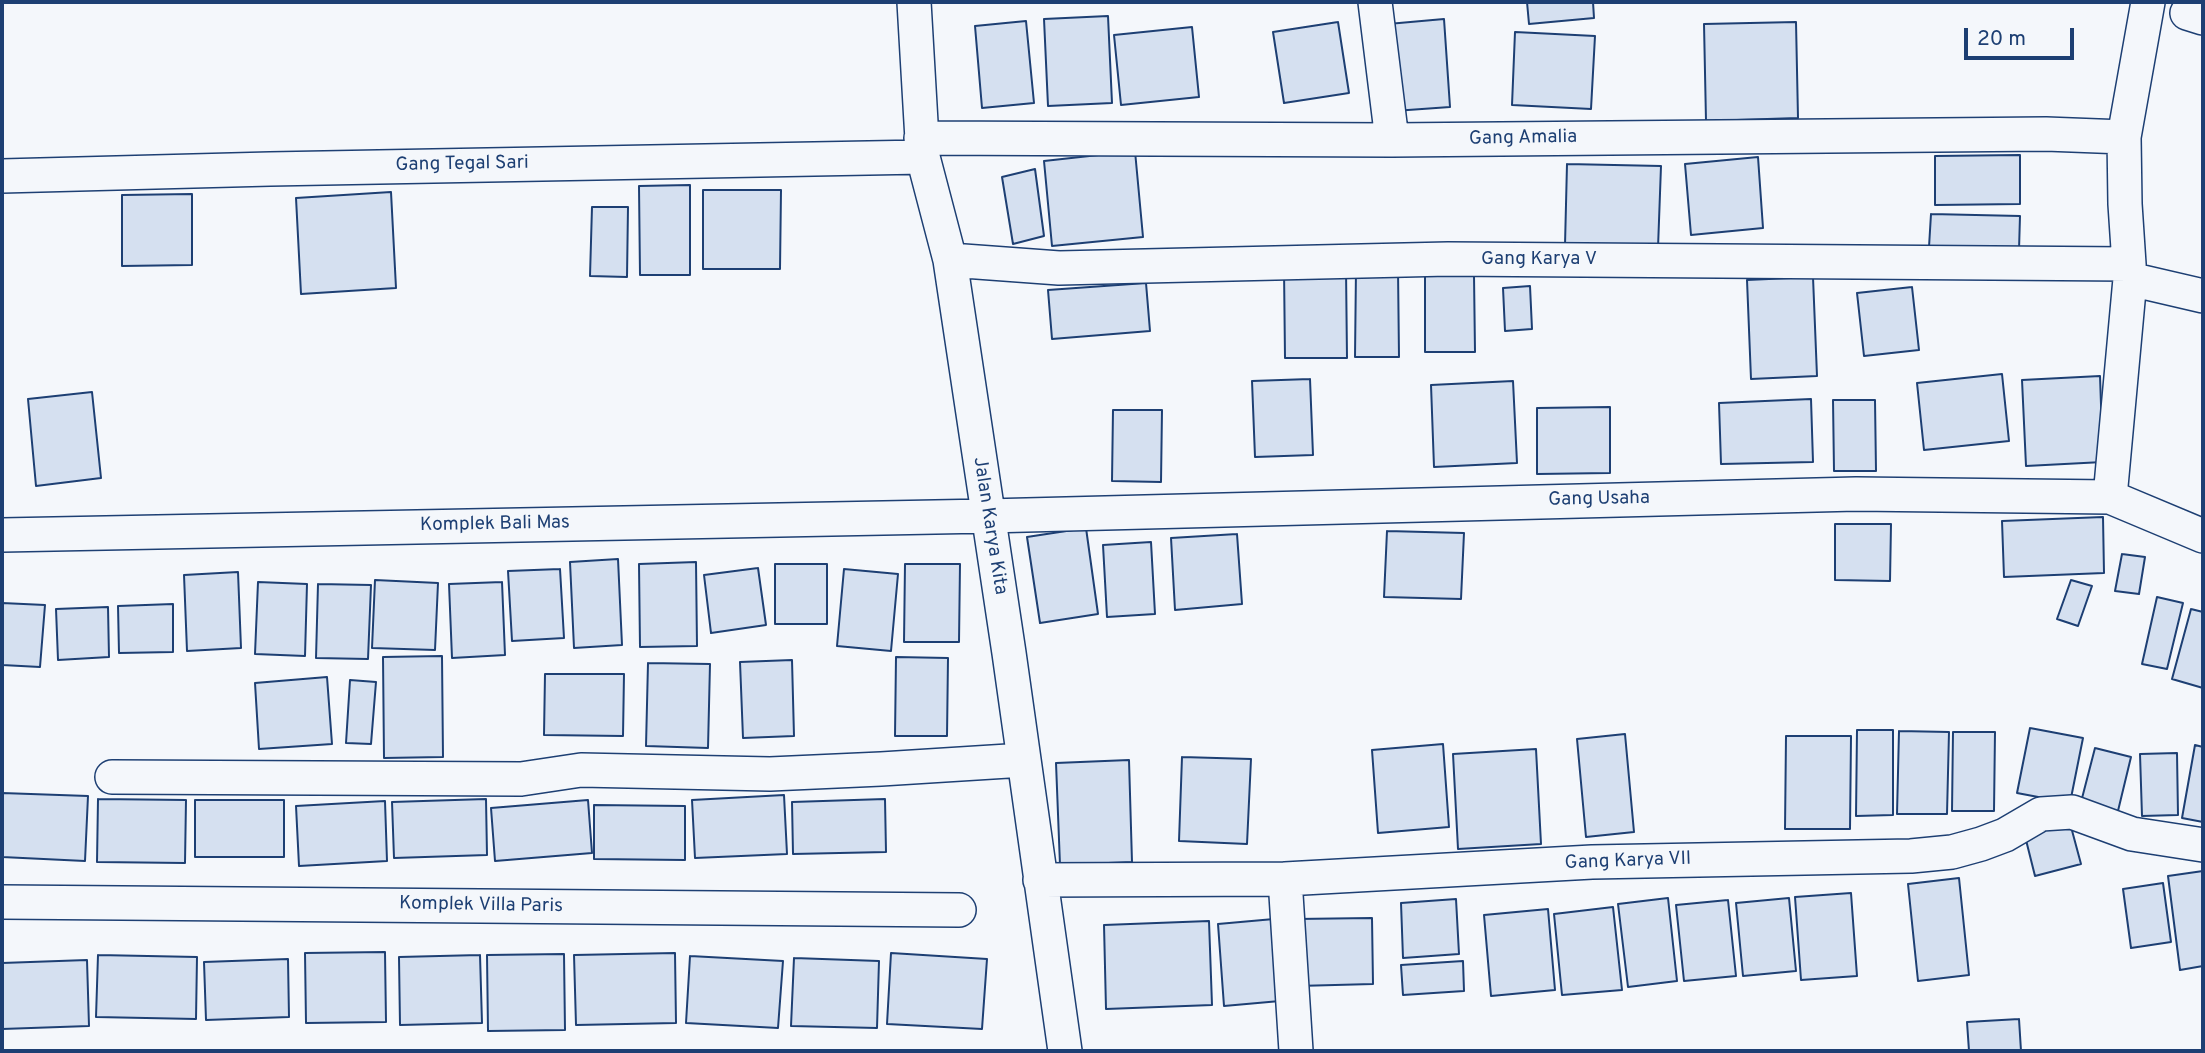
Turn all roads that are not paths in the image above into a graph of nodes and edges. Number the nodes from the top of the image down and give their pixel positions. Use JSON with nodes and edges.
{"nodes":[{"id":1,"x":914,"y":2,"type":"edge"},
{"id":2,"x":1375,"y":2,"type":"edge"},
{"id":3,"x":2148,"y":2,"type":"edge"},
{"id":4,"x":2124,"y":137,"type":"junction"},
{"id":5,"x":1392,"y":140,"type":"junction"},
{"id":6,"x":922,"y":148,"type":"junction"},
{"id":7,"x":2,"y":176,"type":"edge"},
{"id":8,"x":950,"y":260,"type":"junction"},
{"id":9,"x":2129,"y":272,"type":"junction"},
{"id":10,"x":2203,"y":296,"type":"edge"},
{"id":11,"x":2110,"y":497,"type":"junction"},
{"id":12,"x":987,"y":516,"type":"junction"},
{"id":13,"x":2,"y":534,"type":"edge"},
{"id":14,"x":2203,"y":536,"type":"edge"},
{"id":15,"x":1024,"y":760,"type":"junction"},
{"id":16,"x":112,"y":777,"type":"dead end"},
{"id":17,"x":2203,"y":845,"type":"edge"},
{"id":18,"x":1285,"y":879,"type":"junction"},
{"id":19,"x":1040,"y":880,"type":"junction"},
{"id":20,"x":2,"y":902,"type":"edge"},
{"id":21,"x":959,"y":910,"type":"dead end"},
{"id":22,"x":1065,"y":1051,"type":"edge"},
{"id":23,"x":1296,"y":1051,"type":"edge"}],
"edges":[{"from":1,"to":6,"type":"street","name":"Jalan Karya Kita"},
{"from":2,"to":5,"type":"street"},
{"from":3,"to":4,"type":"street"},
{"from":4,"to":5,"type":"street","name":"Gang Amalia"},
{"from":4,"to":9,"type":"street"},
{"from":5,"to":6,"type":"street","name":"Gang Amalia"},
{"from":6,"to":7,"type":"street","name":"Gang Tegal Sari"},
{"from":6,"to":8,"type":"street","name":"Jalan Karya Kita"},
{"from":8,"to":9,"type":"street","name":"Gang Karya V"},
{"from":8,"to":12,"type":"street","name":"Jalan Karya Kita"},
{"from":9,"to":10,"type":"street","name":"Gang Karya V"},
{"from":9,"to":11,"type":"street"},
{"from":11,"to":12,"type":"street","name":"Gang Usaha"},
{"from":11,"to":14,"type":"street","name":"Gang Usaha"},
{"from":12,"to":13,"type":"street","name":"Komplek Bali Mas"},
{"from":12,"to":15,"type":"street","name":"Jalan Karya Kita"},
{"from":15,"to":16,"type":"street"},
{"from":15,"to":19,"type":"street","name":"Jalan Karya Kita"},
{"from":17,"to":18,"type":"street","name":"Gang Karya VII"},
{"from":18,"to":19,"type":"street","name":"Gang Karya VII"},
{"from":18,"to":23,"type":"street"},
{"from":19,"to":22,"type":"street","name":"Jalan Karya Kita"},
{"from":20,"to":21,"type":"street","name":"Komplek Villa Paris"}]}
